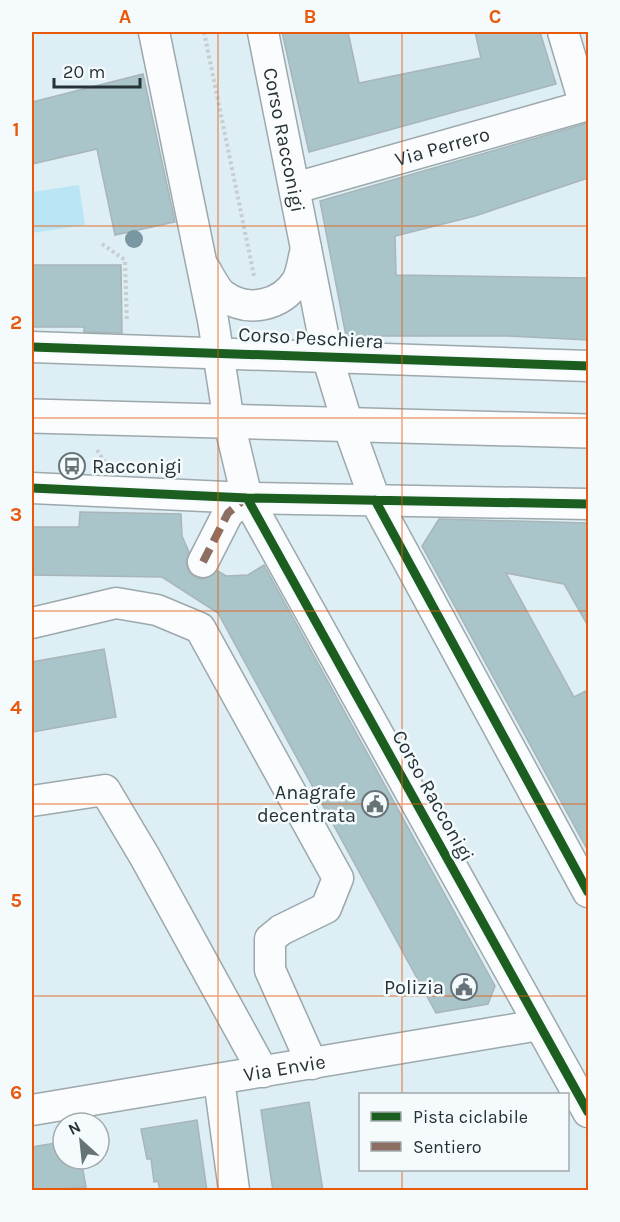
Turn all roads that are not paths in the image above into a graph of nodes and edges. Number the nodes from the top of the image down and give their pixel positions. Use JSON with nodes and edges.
{"nodes":[{"id":1,"x":154,"y":32,"type":"edge"},
{"id":2,"x":263,"y":32,"type":"edge"},
{"id":3,"x":563,"y":32,"type":"edge"},
{"id":4,"x":587,"y":106,"type":"edge"},
{"id":5,"x":295,"y":188,"type":"junction"},
{"id":6,"x":306,"y":247,"type":"junction"},
{"id":7,"x":202,"y":264,"type":"junction"},
{"id":8,"x":32,"y":347,"type":"edge"},
{"id":9,"x":218,"y":352,"type":"junction"},
{"id":10,"x":328,"y":359,"type":"junction"},
{"id":11,"x":588,"y":366,"type":"edge"},
{"id":12,"x":32,"y":416,"type":"edge"},
{"id":13,"x":229,"y":422,"type":"junction"},
{"id":14,"x":348,"y":425,"type":"junction"},
{"id":15,"x":588,"y":431,"type":"edge"},
{"id":16,"x":32,"y":488,"type":"edge"},
{"id":17,"x":247,"y":498,"type":"junction"},
{"id":18,"x":375,"y":500,"type":"junction"},
{"id":19,"x":588,"y":504,"type":"edge"},
{"id":20,"x":203,"y":562,"type":"dead end"},
{"id":21,"x":32,"y":622,"type":"edge"},
{"id":22,"x":32,"y":801,"type":"edge"},
{"id":23,"x":588,"y":892,"type":"edge"},
{"id":24,"x":539,"y":1025,"type":"junction"},
{"id":25,"x":312,"y":1064,"type":"junction"},
{"id":26,"x":263,"y":1072,"type":"junction"},
{"id":27,"x":219,"y":1080,"type":"junction"},
{"id":28,"x":32,"y":1110,"type":"edge"},
{"id":29,"x":588,"y":1112,"type":"edge"},
{"id":30,"x":234,"y":1191,"type":"edge"}],
"edges":[{"from":1,"to":7,"type":"street","name":"Corso Racconigi"},
{"from":2,"to":5,"type":"street","name":"Corso Racconigi"},
{"from":3,"to":4,"type":"street"},
{"from":4,"to":5,"type":"street","name":"Via Perrero"},
{"from":5,"to":6,"type":"street","name":"Corso Racconigi"},
{"from":6,"to":7,"type":"street","name":"Corso Racconigi"},
{"from":6,"to":10,"type":"street","name":"Corso Racconigi"},
{"from":7,"to":9,"type":"street","name":"Corso Racconigi"},
{"from":8,"to":9,"type":"street","name":"Corso Peschiera"},
{"from":9,"to":10,"type":"street","name":"Corso Peschiera"},
{"from":9,"to":13,"type":"street","name":"Corso Racconigi"},
{"from":10,"to":11,"type":"street","name":"Corso Peschiera"},
{"from":10,"to":14,"type":"street","name":"Corso Racconigi"},
{"from":12,"to":13,"type":"main road"},
{"from":13,"to":14,"type":"main road"},
{"from":13,"to":17,"type":"street","name":"Corso Racconigi"},
{"from":14,"to":15,"type":"main road"},
{"from":14,"to":18,"type":"street","name":"Corso Racconigi"},
{"from":16,"to":17,"type":"street"},
{"from":17,"to":18,"type":"street"},
{"from":17,"to":20,"type":"street"},
{"from":17,"to":24,"type":"street","name":"Corso Racconigi"},
{"from":18,"to":19,"type":"street"},
{"from":18,"to":23,"type":"street","name":"Corso Racconigi"},
{"from":21,"to":25,"type":"street"},
{"from":22,"to":26,"type":"street"},
{"from":24,"to":25,"type":"street","name":"Via Envie"},
{"from":24,"to":29,"type":"street","name":"Corso Racconigi"},
{"from":25,"to":26,"type":"street","name":"Via Envie"},
{"from":26,"to":27,"type":"street","name":"Via Envie"},
{"from":27,"to":28,"type":"street","name":"Via Envie"},
{"from":27,"to":30,"type":"street"}]}
